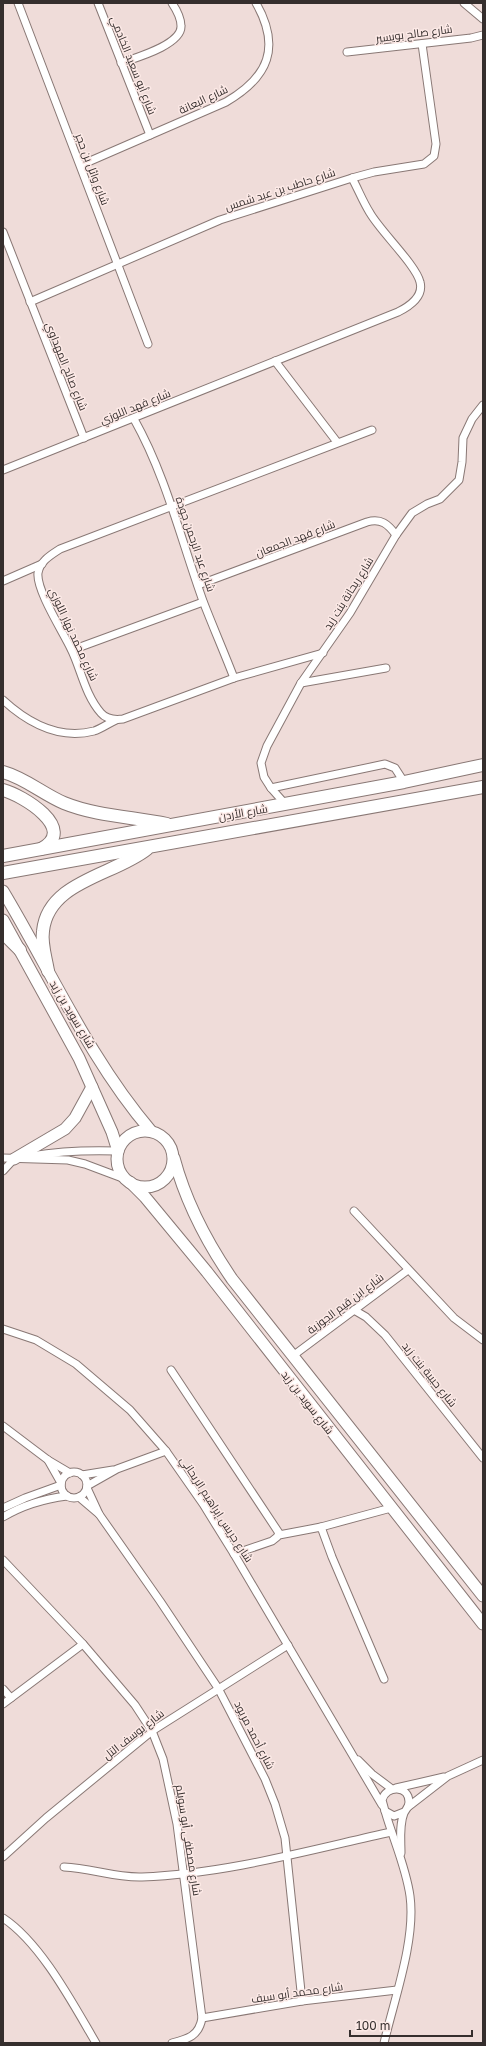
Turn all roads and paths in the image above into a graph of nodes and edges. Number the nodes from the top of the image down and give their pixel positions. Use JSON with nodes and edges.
{"nodes":[{"id":1,"x":18,"y":3,"type":"edge"},
{"id":2,"x":98,"y":3,"type":"edge"},
{"id":3,"x":172,"y":3,"type":"edge"},
{"id":4,"x":256,"y":3,"type":"edge"},
{"id":5,"x":464,"y":3,"type":"edge"},
{"id":6,"x":483,"y":19,"type":"edge"},
{"id":7,"x":483,"y":35,"type":"edge"},
{"id":8,"x":422,"y":44,"type":"junction"},
{"id":9,"x":347,"y":52,"type":"dead end"},
{"id":10,"x":121,"y":63,"type":"junction"},
{"id":11,"x":150,"y":134,"type":"junction"},
{"id":12,"x":81,"y":165,"type":"junction"},
{"id":13,"x":352,"y":178,"type":"junction"},
{"id":14,"x":3,"y":232,"type":"edge"},
{"id":15,"x":118,"y":265,"type":"junction"},
{"id":16,"x":30,"y":302,"type":"junction"},
{"id":17,"x":148,"y":344,"type":"dead end"},
{"id":18,"x":276,"y":361,"type":"junction"},
{"id":19,"x":483,"y":405,"type":"edge"},
{"id":20,"x":134,"y":419,"type":"junction"},
{"id":21,"x":372,"y":430,"type":"dead end"},
{"id":22,"x":84,"y":438,"type":"junction"},
{"id":23,"x":337,"y":442,"type":"junction"},
{"id":24,"x":3,"y":470,"type":"edge"},
{"id":25,"x":172,"y":508,"type":"junction"},
{"id":26,"x":396,"y":535,"type":"junction"},
{"id":27,"x":42,"y":564,"type":"junction"},
{"id":28,"x":3,"y":581,"type":"edge"},
{"id":29,"x":198,"y":585,"type":"junction"},
{"id":30,"x":204,"y":602,"type":"junction"},
{"id":31,"x":72,"y":650,"type":"junction"},
{"id":32,"x":323,"y":653,"type":"junction"},
{"id":33,"x":386,"y":668,"type":"dead end"},
{"id":34,"x":234,"y":678,"type":"junction"},
{"id":35,"x":301,"y":683,"type":"junction"},
{"id":36,"x":3,"y":700,"type":"edge"},
{"id":37,"x":116,"y":720,"type":"junction"},
{"id":38,"x":483,"y":765,"type":"edge"},
{"id":39,"x":3,"y":772,"type":"edge"},
{"id":40,"x":404,"y":782,"type":"junction"},
{"id":41,"x":483,"y":787,"type":"edge"},
{"id":42,"x":271,"y":788,"type":"junction"},
{"id":43,"x":3,"y":790,"type":"edge"},
{"id":44,"x":286,"y":805,"type":"junction"},
{"id":45,"x":174,"y":825,"type":"junction"},
{"id":46,"x":149,"y":848,"type":"junction"},
{"id":47,"x":37,"y":850,"type":"junction"},
{"id":48,"x":3,"y":856,"type":"edge"},
{"id":49,"x":3,"y":873,"type":"edge"},
{"id":50,"x":3,"y":891,"type":"edge"},
{"id":51,"x":3,"y":920,"type":"edge"},
{"id":52,"x":3,"y":934,"type":"edge"},
{"id":53,"x":20,"y":950,"type":"junction"},
{"id":54,"x":48,"y":971,"type":"junction"},
{"id":55,"x":92,"y":1087,"type":"junction"},
{"id":56,"x":151,"y":1131,"type":"junction"},
{"id":57,"x":118,"y":1151,"type":"junction"},
{"id":58,"x":174,"y":1158,"type":"junction"},
{"id":59,"x":9,"y":1159,"type":"edge"},
{"id":60,"x":3,"y":1171,"type":"edge"},
{"id":61,"x":128,"y":1181,"type":"junction"},
{"id":62,"x":354,"y":1212,"type":"dead end"},
{"id":63,"x":408,"y":1270,"type":"junction"},
{"id":64,"x":354,"y":1310,"type":"junction"},
{"id":65,"x":3,"y":1329,"type":"edge"},
{"id":66,"x":483,"y":1340,"type":"edge"},
{"id":67,"x":294,"y":1355,"type":"junction"},
{"id":68,"x":171,"y":1370,"type":"dead end"},
{"id":69,"x":3,"y":1426,"type":"edge"},
{"id":70,"x":166,"y":1451,"type":"junction"},
{"id":71,"x":483,"y":1458,"type":"edge"},
{"id":72,"x":48,"y":1460,"type":"junction"},
{"id":73,"x":117,"y":1469,"type":"junction"},
{"id":74,"x":70,"y":1472,"type":"junction"},
{"id":75,"x":82,"y":1475,"type":"junction"},
{"id":76,"x":61,"y":1484,"type":"junction"},
{"id":77,"x":87,"y":1487,"type":"junction"},
{"id":78,"x":66,"y":1496,"type":"junction"},
{"id":79,"x":79,"y":1497,"type":"junction"},
{"id":80,"x":3,"y":1508,"type":"edge"},
{"id":81,"x":392,"y":1508,"type":"junction"},
{"id":82,"x":99,"y":1514,"type":"junction"},
{"id":83,"x":4,"y":1518,"type":"edge"},
{"id":84,"x":321,"y":1527,"type":"junction"},
{"id":85,"x":279,"y":1534,"type":"junction"},
{"id":86,"x":234,"y":1554,"type":"junction"},
{"id":87,"x":3,"y":1560,"type":"edge"},
{"id":88,"x":482,"y":1593,"type":"edge"},
{"id":89,"x":483,"y":1624,"type":"edge"},
{"id":90,"x":83,"y":1644,"type":"junction"},
{"id":91,"x":288,"y":1645,"type":"junction"},
{"id":92,"x":384,"y":1678,"type":"dead end"},
{"id":93,"x":218,"y":1688,"type":"junction"},
{"id":94,"x":3,"y":1689,"type":"edge"},
{"id":95,"x":11,"y":1698,"type":"junction"},
{"id":96,"x":3,"y":1704,"type":"edge"},
{"id":97,"x":152,"y":1730,"type":"junction"},
{"id":98,"x":355,"y":1757,"type":"junction"},
{"id":99,"x":483,"y":1760,"type":"edge"},
{"id":100,"x":448,"y":1776,"type":"junction"},
{"id":101,"x":394,"y":1789,"type":"junction"},
{"id":102,"x":384,"y":1808,"type":"junction"},
{"id":103,"x":406,"y":1809,"type":"junction"},
{"id":104,"x":391,"y":1832,"type":"junction"},
{"id":105,"x":288,"y":1855,"type":"junction"},
{"id":106,"x":3,"y":1858,"type":"edge"},
{"id":107,"x":401,"y":1860,"type":"junction"},
{"id":108,"x":64,"y":1867,"type":"dead end"},
{"id":109,"x":184,"y":1874,"type":"junction"},
{"id":110,"x":3,"y":1918,"type":"edge"},
{"id":111,"x":397,"y":1990,"type":"junction"},
{"id":112,"x":302,"y":2001,"type":"junction"},
{"id":113,"x":202,"y":2018,"type":"junction"},
{"id":114,"x":96,"y":2043,"type":"edge"},
{"id":115,"x":172,"y":2043,"type":"edge"},
{"id":116,"x":384,"y":2043,"type":"edge"}],
"edges":[{"from":1,"to":12,"type":"street","name":"شارع وائل بن حجر"},
{"from":2,"to":10,"type":"street","name":"شارع أبو سعيد الخادمي"},
{"from":3,"to":10,"type":"street"},
{"from":4,"to":11,"type":"street","name":"شارع البعانة"},
{"from":5,"to":6,"type":"street"},
{"from":7,"to":8,"type":"street","name":"شارع صالح بويسير"},
{"from":8,"to":9,"type":"street","name":"شارع صالح بويسير"},
{"from":8,"to":13,"type":"street","name":"شارع حاطب بن عبد شمس"},
{"from":10,"to":11,"type":"street","name":"شارع أبو سعيد الخادمي"},
{"from":11,"to":12,"type":"street","name":"شارع البعانة"},
{"from":12,"to":15,"type":"street","name":"شارع وائل بن حجر"},
{"from":13,"to":15,"type":"street","name":"شارع حاطب بن عبد شمس"},
{"from":13,"to":18,"type":"street","name":"شارع فهد اللوزي"},
{"from":14,"to":16,"type":"street","name":"شارع صالح المهداوي"},
{"from":15,"to":16,"type":"street","name":"شارع حاطب بن عبد شمس"},
{"from":15,"to":17,"type":"street","name":"شارع وائل بن حجر"},
{"from":16,"to":22,"type":"street","name":"شارع صالح المهداوي"},
{"from":18,"to":20,"type":"street","name":"شارع فهد اللوزي"},
{"from":18,"to":23,"type":"street"},
{"from":19,"to":26,"type":"street","name":"شارع ريحانة بنت زيد"},
{"from":20,"to":22,"type":"street","name":"شارع فهد اللوزي"},
{"from":20,"to":25,"type":"street","name":"شارع عبد الرحمن جودة"},
{"from":21,"to":23,"type":"street"},
{"from":22,"to":24,"type":"street","name":"شارع فهد اللوزي"},
{"from":23,"to":25,"type":"street"},
{"from":25,"to":27,"type":"street"},
{"from":25,"to":29,"type":"street","name":"شارع عبد الرحمن جودة"},
{"from":26,"to":29,"type":"street","name":"شارع فهد الجمعان"},
{"from":26,"to":32,"type":"street","name":"شارع ريحانة بنت زيد"},
{"from":27,"to":28,"type":"street"},
{"from":27,"to":31,"type":"street","name":"شارع محمد نهار اللوزي"},
{"from":29,"to":30,"type":"street","name":"شارع عبد الرحمن جودة"},
{"from":30,"to":31,"type":"street"},
{"from":30,"to":34,"type":"street","name":"شارع عبد الرحمن جودة"},
{"from":31,"to":37,"type":"street","name":"شارع محمد نهار اللوزي"},
{"from":32,"to":34,"type":"street"},
{"from":32,"to":35,"type":"street","name":"شارع ريحانة بنت زيد"},
{"from":33,"to":35,"type":"street"},
{"from":34,"to":37,"type":"street"},
{"from":35,"to":42,"type":"street","name":"شارع ريحانة بنت زيد"},
{"from":36,"to":37,"type":"street"},
{"from":38,"to":40,"type":"highway","name":"شارع الأردن"},
{"from":39,"to":45,"type":"highway"},
{"from":40,"to":42,"type":"street"},
{"from":40,"to":44,"type":"highway","name":"شارع الأردن"},
{"from":41,"to":46,"type":"highway","name":"شارع الأردن"},
{"from":42,"to":44,"type":"street","name":"شارع ريحانة بنت زيد"},
{"from":43,"to":47,"type":"highway"},
{"from":44,"to":45,"type":"highway","name":"شارع الأردن"},
{"from":45,"to":47,"type":"highway","name":"شارع الأردن"},
{"from":46,"to":49,"type":"highway","name":"شارع الأردن"},
{"from":46,"to":54,"type":"highway"},
{"from":47,"to":48,"type":"highway","name":"شارع الأردن"},
{"from":50,"to":54,"type":"main road","name":"شارع سويد بن زيد"},
{"from":51,"to":53,"type":"main road","name":"شارع سويد بن زيد"},
{"from":52,"to":53,"type":"highway"},
{"from":53,"to":55,"type":"main road","name":"شارع سويد بن زيد"},
{"from":54,"to":56,"type":"main road","name":"شارع سويد بن زيد"},
{"from":55,"to":57,"type":"main road","name":"شارع سويد بن زيد"},
{"from":55,"to":59,"type":"main road"},
{"from":56,"to":57,"type":"main road"},
{"from":56,"to":58,"type":"main road"},
{"from":57,"to":59,"type":"street"},
{"from":57,"to":61,"type":"main road"},
{"from":58,"to":61,"type":"main road"},
{"from":58,"to":67,"type":"main road","name":"شارع سويد بن زيد"},
{"from":59,"to":60,"type":"street"},
{"from":59,"to":61,"type":"street"},
{"from":61,"to":81,"type":"main road","name":"شارع سويد بن زيد"},
{"from":62,"to":63,"type":"street"},
{"from":63,"to":64,"type":"street","name":"شارع ابن قيم الجوزية"},
{"from":63,"to":66,"type":"street"},
{"from":64,"to":67,"type":"street","name":"شارع ابن قيم الجوزية"},
{"from":64,"to":71,"type":"street","name":"شارع حبيبة بنت زيد"},
{"from":65,"to":70,"type":"street","name":"شارع جريس إبراهيم الريحاني"},
{"from":67,"to":88,"type":"main road","name":"شارع سويد بن زيد"},
{"from":68,"to":85,"type":"street"},
{"from":69,"to":72,"type":"street"},
{"from":70,"to":73,"type":"street"},
{"from":70,"to":86,"type":"street","name":"شارع جريس إبراهيم الريحاني"},
{"from":72,"to":74,"type":"street"},
{"from":72,"to":76,"type":"street"},
{"from":73,"to":75,"type":"street"},
{"from":73,"to":77,"type":"street"},
{"from":74,"to":75,"type":"street"},
{"from":74,"to":76,"type":"street"},
{"from":75,"to":77,"type":"street"},
{"from":76,"to":78,"type":"street"},
{"from":76,"to":80,"type":"street"},
{"from":77,"to":79,"type":"street"},
{"from":77,"to":82,"type":"street","name":"شارع أحمد مريود"},
{"from":78,"to":79,"type":"street"},
{"from":78,"to":83,"type":"street"},
{"from":79,"to":82,"type":"street","name":"شارع أحمد مريود"},
{"from":81,"to":84,"type":"street"},
{"from":81,"to":89,"type":"main road","name":"شارع سويد بن زيد"},
{"from":82,"to":93,"type":"street","name":"شارع أحمد مريود"},
{"from":84,"to":85,"type":"street"},
{"from":84,"to":92,"type":"street"},
{"from":85,"to":86,"type":"street"},
{"from":86,"to":91,"type":"street","name":"شارع جريس إبراهيم الريحاني"},
{"from":87,"to":90,"type":"street","name":"شارع مصطفى أبو سويلم"},
{"from":90,"to":95,"type":"street"},
{"from":90,"to":97,"type":"street","name":"شارع مصطفى أبو سويلم"},
{"from":91,"to":93,"type":"street","name":"شارع يوسف التل"},
{"from":91,"to":98,"type":"street","name":"شارع جريس إبراهيم الريحاني"},
{"from":93,"to":97,"type":"street","name":"شارع يوسف التل"},
{"from":93,"to":105,"type":"street","name":"شارع أحمد مريود"},
{"from":94,"to":95,"type":"street"},
{"from":95,"to":96,"type":"street"},
{"from":97,"to":106,"type":"street","name":"شارع يوسف التل"},
{"from":97,"to":109,"type":"street","name":"شارع مصطفى أبو سويلم"},
{"from":98,"to":101,"type":"street","name":"شارع جريس إبراهيم الريحاني"},
{"from":98,"to":102,"type":"street","name":"شارع جريس إبراهيم الريحاني"},
{"from":99,"to":100,"type":"street"},
{"from":100,"to":101,"type":"street"},
{"from":100,"to":103,"type":"street"},
{"from":101,"to":102,"type":"street"},
{"from":101,"to":103,"type":"street"},
{"from":102,"to":103,"type":"street"},
{"from":102,"to":104,"type":"street","name":"شارع جريس إبراهيم الريحاني"},
{"from":103,"to":107,"type":"street","name":"شارع جريس إبراهيم الريحاني"},
{"from":104,"to":105,"type":"street"},
{"from":104,"to":107,"type":"street","name":"شارع جريس إبراهيم الريحاني"},
{"from":105,"to":109,"type":"street"},
{"from":105,"to":112,"type":"street","name":"شارع أحمد مريود"},
{"from":107,"to":111,"type":"street","name":"شارع جريس إبراهيم الريحاني"},
{"from":108,"to":109,"type":"street"},
{"from":109,"to":113,"type":"street","name":"شارع مصطفى أبو سويلم"},
{"from":110,"to":114,"type":"street"},
{"from":111,"to":112,"type":"street","name":"شارع محمد أبو سيف"},
{"from":111,"to":116,"type":"street","name":"شارع جريس إبراهيم الريحاني"},
{"from":112,"to":113,"type":"street","name":"شارع محمد أبو سيف"},
{"from":113,"to":115,"type":"street"}]}
